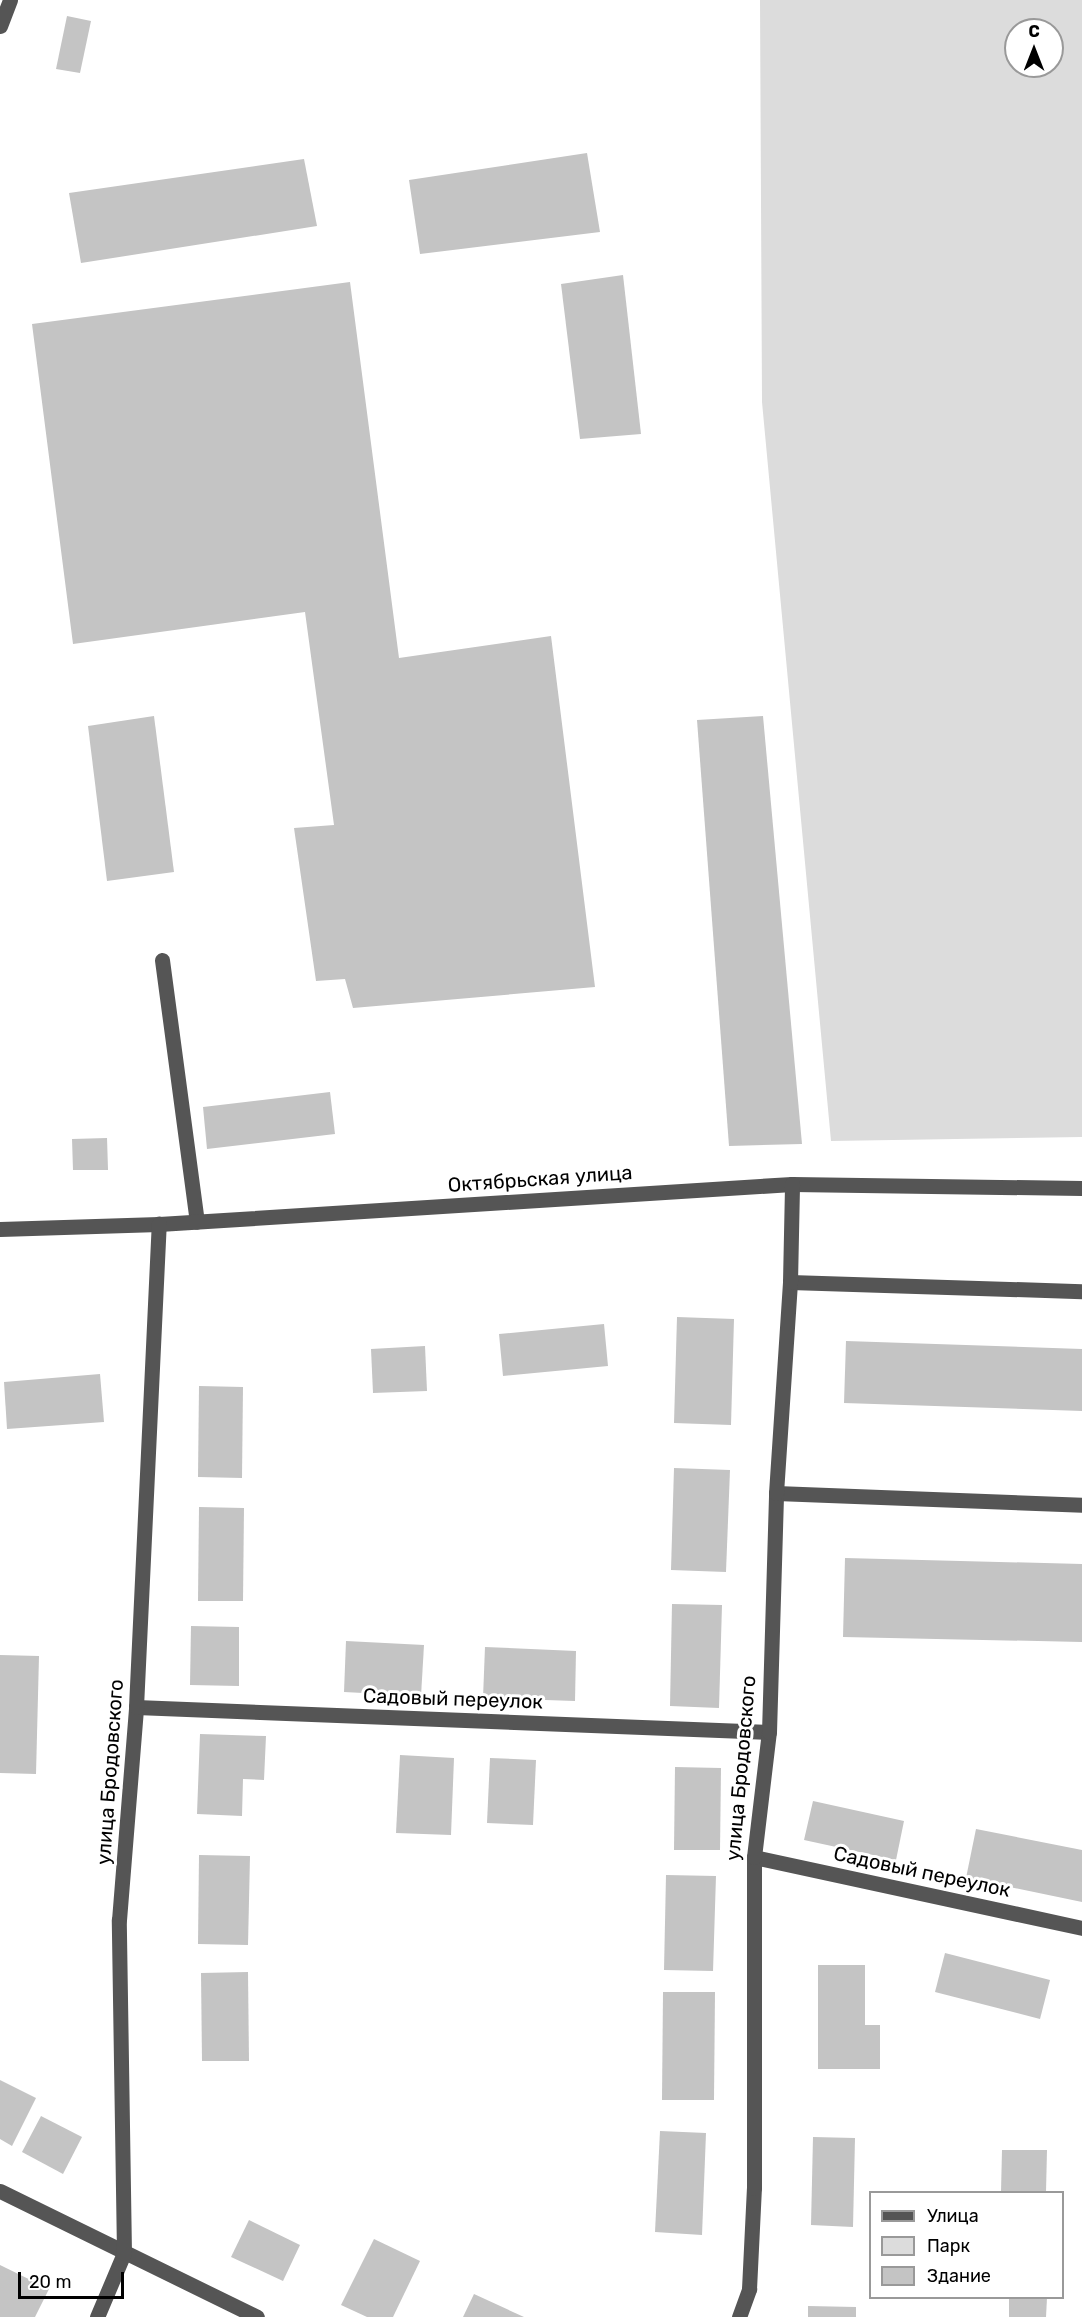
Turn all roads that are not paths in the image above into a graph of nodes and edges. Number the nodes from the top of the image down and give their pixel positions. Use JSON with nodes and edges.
{"nodes":[{"id":1,"x":10,"y":0,"type":"edge"},
{"id":2,"x":0,"y":26,"type":"edge"},
{"id":3,"x":162,"y":960,"type":"dead end"},
{"id":4,"x":792,"y":1184,"type":"junction"},
{"id":5,"x":1082,"y":1188,"type":"edge"},
{"id":6,"x":197,"y":1222,"type":"junction"},
{"id":7,"x":159,"y":1224,"type":"junction"},
{"id":8,"x":0,"y":1229,"type":"edge"},
{"id":9,"x":790,"y":1282,"type":"junction"},
{"id":10,"x":1082,"y":1291,"type":"edge"},
{"id":11,"x":776,"y":1493,"type":"junction"},
{"id":12,"x":1082,"y":1505,"type":"edge"},
{"id":13,"x":136,"y":1707,"type":"junction"},
{"id":14,"x":769,"y":1732,"type":"junction"},
{"id":15,"x":754,"y":1857,"type":"junction"},
{"id":16,"x":1082,"y":1928,"type":"edge"},
{"id":17,"x":0,"y":2192,"type":"edge"},
{"id":18,"x":124,"y":2253,"type":"junction"},
{"id":19,"x":96,"y":2317,"type":"edge"},
{"id":20,"x":257,"y":2317,"type":"edge"},
{"id":21,"x":739,"y":2317,"type":"edge"}],
"edges":[{"from":1,"to":2,"type":"street"},
{"from":3,"to":6,"type":"street"},
{"from":4,"to":5,"type":"street","name":"Октябрьская улица"},
{"from":4,"to":6,"type":"street","name":"Октябрьская улица"},
{"from":4,"to":9,"type":"street","name":"улица Бродовского"},
{"from":6,"to":7,"type":"street","name":"Октябрьская улица"},
{"from":7,"to":8,"type":"street","name":"Октябрьская улица"},
{"from":7,"to":13,"type":"street","name":"улица Бродовского"},
{"from":9,"to":10,"type":"street"},
{"from":9,"to":11,"type":"street","name":"улица Бродовского"},
{"from":11,"to":12,"type":"street"},
{"from":11,"to":14,"type":"street","name":"улица Бродовского"},
{"from":13,"to":14,"type":"street","name":"Садовый переулок"},
{"from":13,"to":18,"type":"street","name":"улица Бродовского"},
{"from":14,"to":15,"type":"street","name":"улица Бродовского"},
{"from":15,"to":16,"type":"street","name":"Садовый переулок"},
{"from":15,"to":21,"type":"street","name":"улица Бродовского"},
{"from":17,"to":18,"type":"street"},
{"from":18,"to":19,"type":"street","name":"улица Бродовского"},
{"from":18,"to":20,"type":"street"}]}
